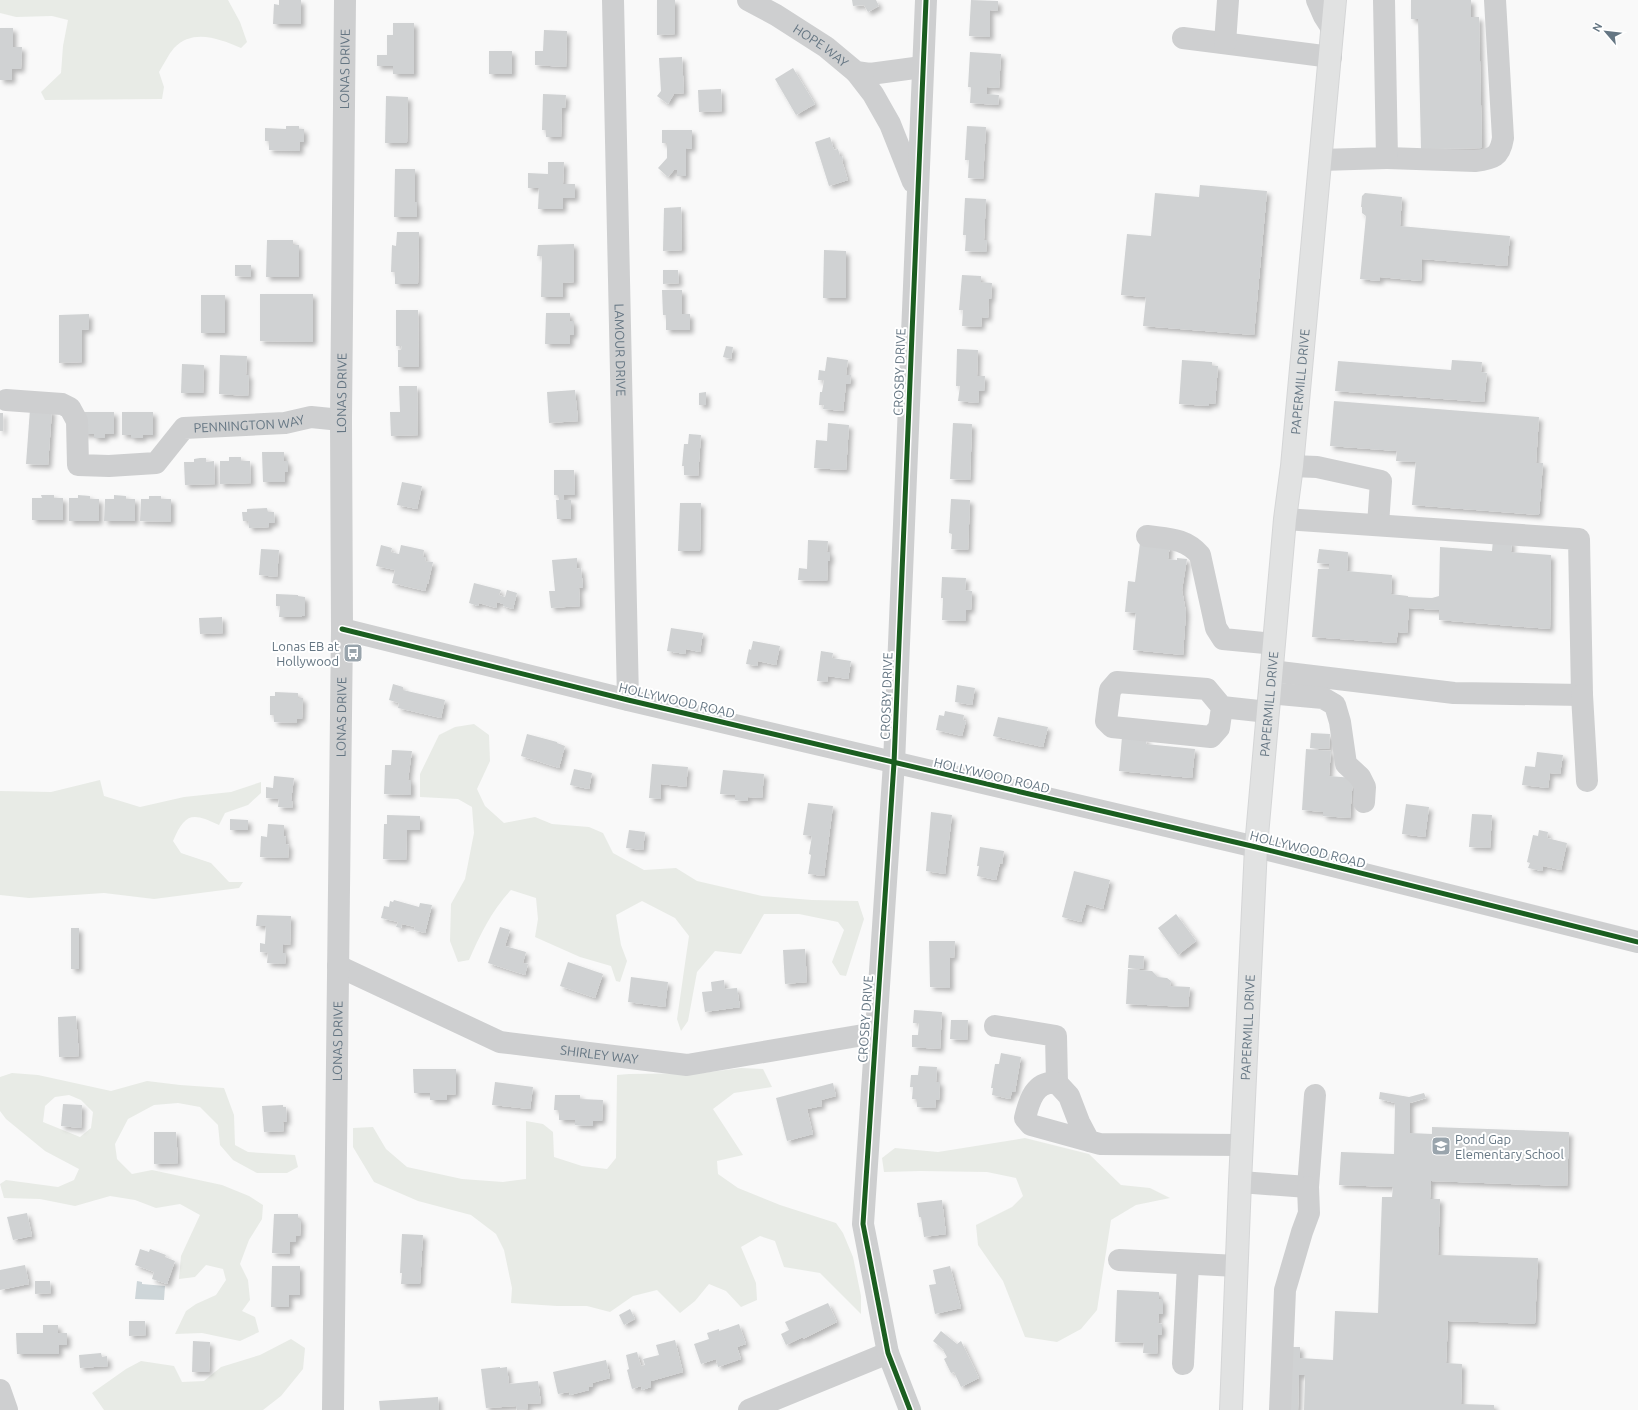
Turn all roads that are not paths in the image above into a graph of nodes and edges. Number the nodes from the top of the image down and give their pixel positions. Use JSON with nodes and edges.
{"nodes":[{"id":1,"x":345,"y":0,"type":"edge"},
{"id":2,"x":613,"y":0,"type":"edge"},
{"id":3,"x":748,"y":0,"type":"edge"},
{"id":4,"x":926,"y":0,"type":"edge"},
{"id":5,"x":1228,"y":0,"type":"edge"},
{"id":6,"x":1317,"y":0,"type":"edge"},
{"id":7,"x":1335,"y":0,"type":"edge"},
{"id":8,"x":1384,"y":0,"type":"edge"},
{"id":9,"x":1495,"y":0,"type":"edge"},
{"id":10,"x":1333,"y":30,"type":"junction"},
{"id":11,"x":1183,"y":38,"type":"dead end"},
{"id":12,"x":1225,"y":43,"type":"junction"},
{"id":13,"x":1331,"y":57,"type":"junction"},
{"id":14,"x":922,"y":67,"type":"junction"},
{"id":15,"x":856,"y":72,"type":"junction"},
{"id":16,"x":1386,"y":158,"type":"junction"},
{"id":17,"x":1321,"y":160,"type":"junction"},
{"id":18,"x":917,"y":192,"type":"junction"},
{"id":19,"x":6,"y":400,"type":"dead end"},
{"id":20,"x":341,"y":420,"type":"junction"},
{"id":21,"x":1292,"y":466,"type":"junction"},
{"id":22,"x":1285,"y":519,"type":"junction"},
{"id":23,"x":1378,"y":525,"type":"junction"},
{"id":24,"x":1147,"y":536,"type":"dead end"},
{"id":25,"x":342,"y":629,"type":"junction"},
{"id":26,"x":1274,"y":644,"type":"junction"},
{"id":27,"x":1271,"y":671,"type":"junction"},
{"id":28,"x":1582,"y":695,"type":"junction"},
{"id":29,"x":628,"y":700,"type":"junction"},
{"id":30,"x":1268,"y":702,"type":"junction"},
{"id":31,"x":1222,"y":707,"type":"junction"},
{"id":32,"x":894,"y":763,"type":"junction"},
{"id":33,"x":1587,"y":781,"type":"dead end"},
{"id":34,"x":1364,"y":802,"type":"dead end"},
{"id":35,"x":1256,"y":847,"type":"junction"},
{"id":36,"x":1638,"y":942,"type":"edge"},
{"id":37,"x":338,"y":966,"type":"junction"},
{"id":38,"x":995,"y":1026,"type":"dead end"},
{"id":39,"x":875,"y":1033,"type":"junction"},
{"id":40,"x":1057,"y":1083,"type":"junction"},
{"id":41,"x":1314,"y":1095,"type":"dead end"},
{"id":42,"x":1089,"y":1141,"type":"junction"},
{"id":43,"x":1242,"y":1145,"type":"junction"},
{"id":44,"x":1240,"y":1182,"type":"junction"},
{"id":45,"x":1308,"y":1186,"type":"junction"},
{"id":46,"x":1119,"y":1260,"type":"dead end"},
{"id":47,"x":1188,"y":1264,"type":"junction"},
{"id":48,"x":1237,"y":1266,"type":"junction"},
{"id":49,"x":888,"y":1353,"type":"junction"},
{"id":50,"x":1183,"y":1364,"type":"dead end"},
{"id":51,"x":0,"y":1390,"type":"edge"},
{"id":52,"x":7,"y":1410,"type":"edge"},
{"id":53,"x":333,"y":1410,"type":"edge"},
{"id":54,"x":749,"y":1410,"type":"edge"},
{"id":55,"x":910,"y":1410,"type":"edge"},
{"id":56,"x":1231,"y":1410,"type":"edge"},
{"id":57,"x":1280,"y":1410,"type":"edge"}],
"edges":[{"from":1,"to":20,"type":"street","name":"LONAS DRIVE"},
{"from":2,"to":29,"type":"street","name":"LAMOUR DRIVE"},
{"from":3,"to":15,"type":"street","name":"HOPE WAY"},
{"from":4,"to":14,"type":"street","name":"CROSBY DRIVE"},
{"from":5,"to":12,"type":"street"},
{"from":6,"to":10,"type":"street"},
{"from":7,"to":10,"type":"main road","name":"PAPERMILL DRIVE"},
{"from":8,"to":16,"type":"street"},
{"from":9,"to":16,"type":"street"},
{"from":10,"to":13,"type":"main road","name":"PAPERMILL DRIVE"},
{"from":11,"to":12,"type":"street"},
{"from":12,"to":13,"type":"street"},
{"from":13,"to":17,"type":"main road","name":"PAPERMILL DRIVE"},
{"from":14,"to":15,"type":"street","name":"HOPE WAY"},
{"from":14,"to":18,"type":"street","name":"CROSBY DRIVE"},
{"from":15,"to":18,"type":"street"},
{"from":16,"to":17,"type":"street"},
{"from":17,"to":21,"type":"main road","name":"PAPERMILL DRIVE"},
{"from":18,"to":32,"type":"street","name":"CROSBY DRIVE"},
{"from":19,"to":20,"type":"street","name":"PENNINGTON WAY"},
{"from":20,"to":25,"type":"street","name":"LONAS DRIVE"},
{"from":21,"to":22,"type":"main road","name":"PAPERMILL DRIVE"},
{"from":21,"to":23,"type":"street"},
{"from":22,"to":23,"type":"street"},
{"from":22,"to":26,"type":"main road","name":"PAPERMILL DRIVE"},
{"from":23,"to":28,"type":"street"},
{"from":24,"to":26,"type":"street"},
{"from":25,"to":29,"type":"street","name":"HOLLYWOOD ROAD"},
{"from":25,"to":37,"type":"street","name":"LONAS DRIVE"},
{"from":26,"to":27,"type":"main road","name":"PAPERMILL DRIVE"},
{"from":27,"to":28,"type":"street"},
{"from":27,"to":30,"type":"main road","name":"PAPERMILL DRIVE"},
{"from":28,"to":33,"type":"street"},
{"from":29,"to":32,"type":"street","name":"HOLLYWOOD ROAD"},
{"from":30,"to":31,"type":"street"},
{"from":30,"to":34,"type":"street"},
{"from":30,"to":35,"type":"main road","name":"PAPERMILL DRIVE"},
{"from":31,"to":31,"type":"street"},
{"from":32,"to":35,"type":"street","name":"HOLLYWOOD ROAD"},
{"from":32,"to":39,"type":"street","name":"CROSBY DRIVE"},
{"from":35,"to":36,"type":"street","name":"HOLLYWOOD ROAD"},
{"from":35,"to":43,"type":"main road","name":"PAPERMILL DRIVE"},
{"from":37,"to":39,"type":"street","name":"SHIRLEY WAY"},
{"from":37,"to":53,"type":"street","name":"LONAS DRIVE"},
{"from":38,"to":40,"type":"street"},
{"from":39,"to":49,"type":"street","name":"CROSBY DRIVE"},
{"from":40,"to":42,"type":"street"},
{"from":40,"to":42,"type":"street"},
{"from":41,"to":45,"type":"street"},
{"from":42,"to":43,"type":"street"},
{"from":43,"to":44,"type":"main road","name":"PAPERMILL DRIVE"},
{"from":44,"to":45,"type":"street"},
{"from":44,"to":48,"type":"main road","name":"PAPERMILL DRIVE"},
{"from":45,"to":57,"type":"street"},
{"from":46,"to":47,"type":"street"},
{"from":47,"to":48,"type":"street"},
{"from":47,"to":50,"type":"street"},
{"from":48,"to":56,"type":"main road","name":"PAPERMILL DRIVE"},
{"from":49,"to":54,"type":"street"},
{"from":49,"to":55,"type":"street","name":"CROSBY DRIVE"},
{"from":51,"to":52,"type":"street"}]}
